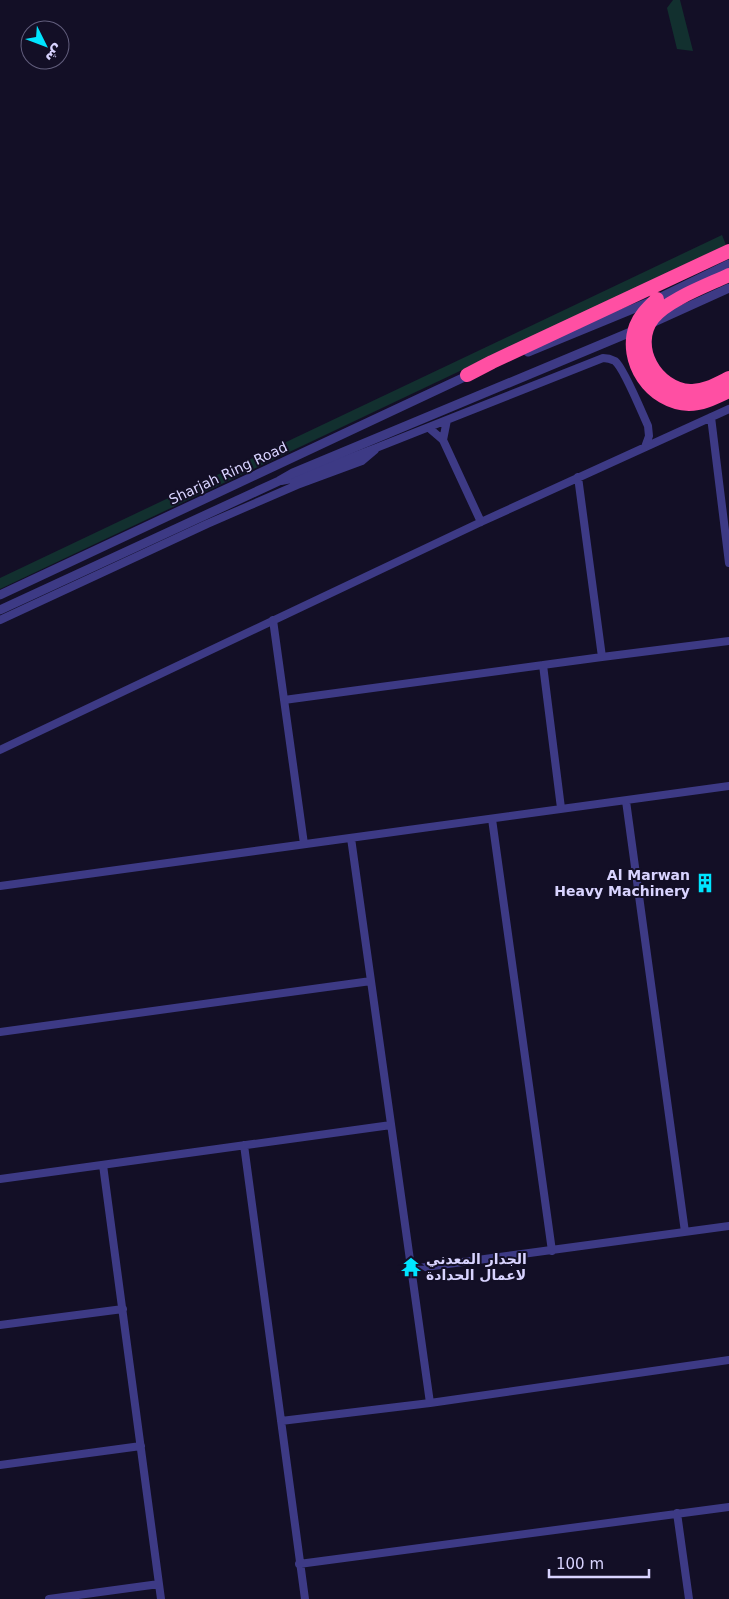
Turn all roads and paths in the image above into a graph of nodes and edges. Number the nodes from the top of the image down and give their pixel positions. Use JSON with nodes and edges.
{"nodes":[{"id":1,"x":729,"y":251,"type":"edge"},
{"id":2,"x":729,"y":264,"type":"edge"},
{"id":3,"x":729,"y":275,"type":"edge"},
{"id":4,"x":729,"y":288,"type":"edge"},
{"id":5,"x":657,"y":299,"type":"junction"},
{"id":6,"x":467,"y":375,"type":"junction"},
{"id":7,"x":729,"y":378,"type":"edge"},
{"id":8,"x":729,"y":391,"type":"edge"},
{"id":9,"x":729,"y":409,"type":"edge"},
{"id":10,"x":711,"y":417,"type":"junction"},
{"id":11,"x":447,"y":420,"type":"junction"},
{"id":12,"x":428,"y":428,"type":"junction"},
{"id":13,"x":443,"y":440,"type":"junction"},
{"id":14,"x":376,"y":448,"type":"junction"},
{"id":15,"x":645,"y":448,"type":"junction"},
{"id":16,"x":578,"y":477,"type":"junction"},
{"id":17,"x":279,"y":481,"type":"junction"},
{"id":18,"x":480,"y":522,"type":"junction"},
{"id":19,"x":729,"y":562,"type":"edge"},
{"id":20,"x":0,"y":595,"type":"edge"},
{"id":21,"x":0,"y":610,"type":"edge"},
{"id":22,"x":0,"y":620,"type":"edge"},
{"id":23,"x":273,"y":620,"type":"junction"},
{"id":24,"x":729,"y":642,"type":"edge"},
{"id":25,"x":602,"y":657,"type":"junction"},
{"id":26,"x":542,"y":665,"type":"junction"},
{"id":27,"x":284,"y":700,"type":"junction"},
{"id":28,"x":0,"y":750,"type":"edge"},
{"id":29,"x":729,"y":786,"type":"edge"},
{"id":30,"x":626,"y":801,"type":"junction"},
{"id":31,"x":561,"y":808,"type":"junction"},
{"id":32,"x":492,"y":819,"type":"junction"},
{"id":33,"x":351,"y":838,"type":"junction"},
{"id":34,"x":304,"y":844,"type":"junction"},
{"id":35,"x":0,"y":886,"type":"edge"},
{"id":36,"x":371,"y":981,"type":"junction"},
{"id":37,"x":0,"y":1032,"type":"edge"},
{"id":38,"x":391,"y":1125,"type":"junction"},
{"id":39,"x":244,"y":1145,"type":"junction"},
{"id":40,"x":103,"y":1165,"type":"junction"},
{"id":41,"x":0,"y":1178,"type":"edge"},
{"id":42,"x":729,"y":1226,"type":"edge"},
{"id":43,"x":685,"y":1232,"type":"junction"},
{"id":44,"x":552,"y":1250,"type":"junction"},
{"id":45,"x":411,"y":1269,"type":"junction"},
{"id":46,"x":123,"y":1309,"type":"junction"},
{"id":47,"x":0,"y":1325,"type":"edge"},
{"id":48,"x":729,"y":1360,"type":"edge"},
{"id":49,"x":430,"y":1403,"type":"junction"},
{"id":50,"x":281,"y":1421,"type":"junction"},
{"id":51,"x":141,"y":1446,"type":"junction"},
{"id":52,"x":0,"y":1465,"type":"edge"},
{"id":53,"x":729,"y":1507,"type":"edge"},
{"id":54,"x":677,"y":1513,"type":"junction"},
{"id":55,"x":300,"y":1564,"type":"junction"},
{"id":56,"x":159,"y":1584,"type":"junction"},
{"id":57,"x":49,"y":1599,"type":"edge"},
{"id":58,"x":161,"y":1599,"type":"edge"},
{"id":59,"x":304,"y":1599,"type":"edge"},
{"id":60,"x":689,"y":1599,"type":"edge"}],
"edges":[{"from":1,"to":6,"type":"highway"},
{"from":2,"to":5,"type":"street","name":"Sharjah Ring Road"},
{"from":3,"to":7,"type":"highway"},
{"from":4,"to":17,"type":"street"},
{"from":5,"to":6,"type":"street","name":"Sharjah Ring Road"},
{"from":5,"to":8,"type":"highway"},
{"from":6,"to":20,"type":"street","name":"Sharjah Ring Road"},
{"from":9,"to":10,"type":"street"},
{"from":10,"to":15,"type":"street"},
{"from":10,"to":19,"type":"street"},
{"from":11,"to":12,"type":"street"},
{"from":11,"to":13,"type":"street"},
{"from":11,"to":15,"type":"street"},
{"from":12,"to":13,"type":"street"},
{"from":12,"to":14,"type":"street"},
{"from":13,"to":18,"type":"street"},
{"from":14,"to":17,"type":"street"},
{"from":14,"to":22,"type":"street"},
{"from":15,"to":16,"type":"street"},
{"from":16,"to":18,"type":"street"},
{"from":16,"to":25,"type":"street"},
{"from":17,"to":21,"type":"street"},
{"from":18,"to":23,"type":"street"},
{"from":23,"to":27,"type":"street"},
{"from":23,"to":28,"type":"street"},
{"from":24,"to":25,"type":"street"},
{"from":25,"to":26,"type":"street"},
{"from":26,"to":27,"type":"street"},
{"from":26,"to":31,"type":"street"},
{"from":27,"to":34,"type":"street"},
{"from":29,"to":30,"type":"street"},
{"from":30,"to":31,"type":"street"},
{"from":30,"to":43,"type":"street"},
{"from":31,"to":32,"type":"street"},
{"from":32,"to":33,"type":"street"},
{"from":32,"to":44,"type":"street"},
{"from":33,"to":34,"type":"street"},
{"from":33,"to":36,"type":"street"},
{"from":34,"to":35,"type":"street"},
{"from":36,"to":37,"type":"street"},
{"from":36,"to":38,"type":"street"},
{"from":38,"to":39,"type":"street"},
{"from":38,"to":45,"type":"street"},
{"from":39,"to":40,"type":"street"},
{"from":39,"to":50,"type":"street"},
{"from":40,"to":41,"type":"street"},
{"from":40,"to":46,"type":"street"},
{"from":42,"to":43,"type":"street"},
{"from":43,"to":44,"type":"street"},
{"from":44,"to":45,"type":"street"},
{"from":45,"to":49,"type":"street"},
{"from":46,"to":47,"type":"street"},
{"from":46,"to":51,"type":"street"},
{"from":48,"to":49,"type":"street"},
{"from":49,"to":50,"type":"street"},
{"from":50,"to":55,"type":"street"},
{"from":51,"to":52,"type":"street"},
{"from":51,"to":56,"type":"street"},
{"from":53,"to":54,"type":"street"},
{"from":54,"to":55,"type":"street"},
{"from":54,"to":60,"type":"street"},
{"from":55,"to":59,"type":"street"},
{"from":56,"to":57,"type":"street"},
{"from":56,"to":58,"type":"street"}]}
